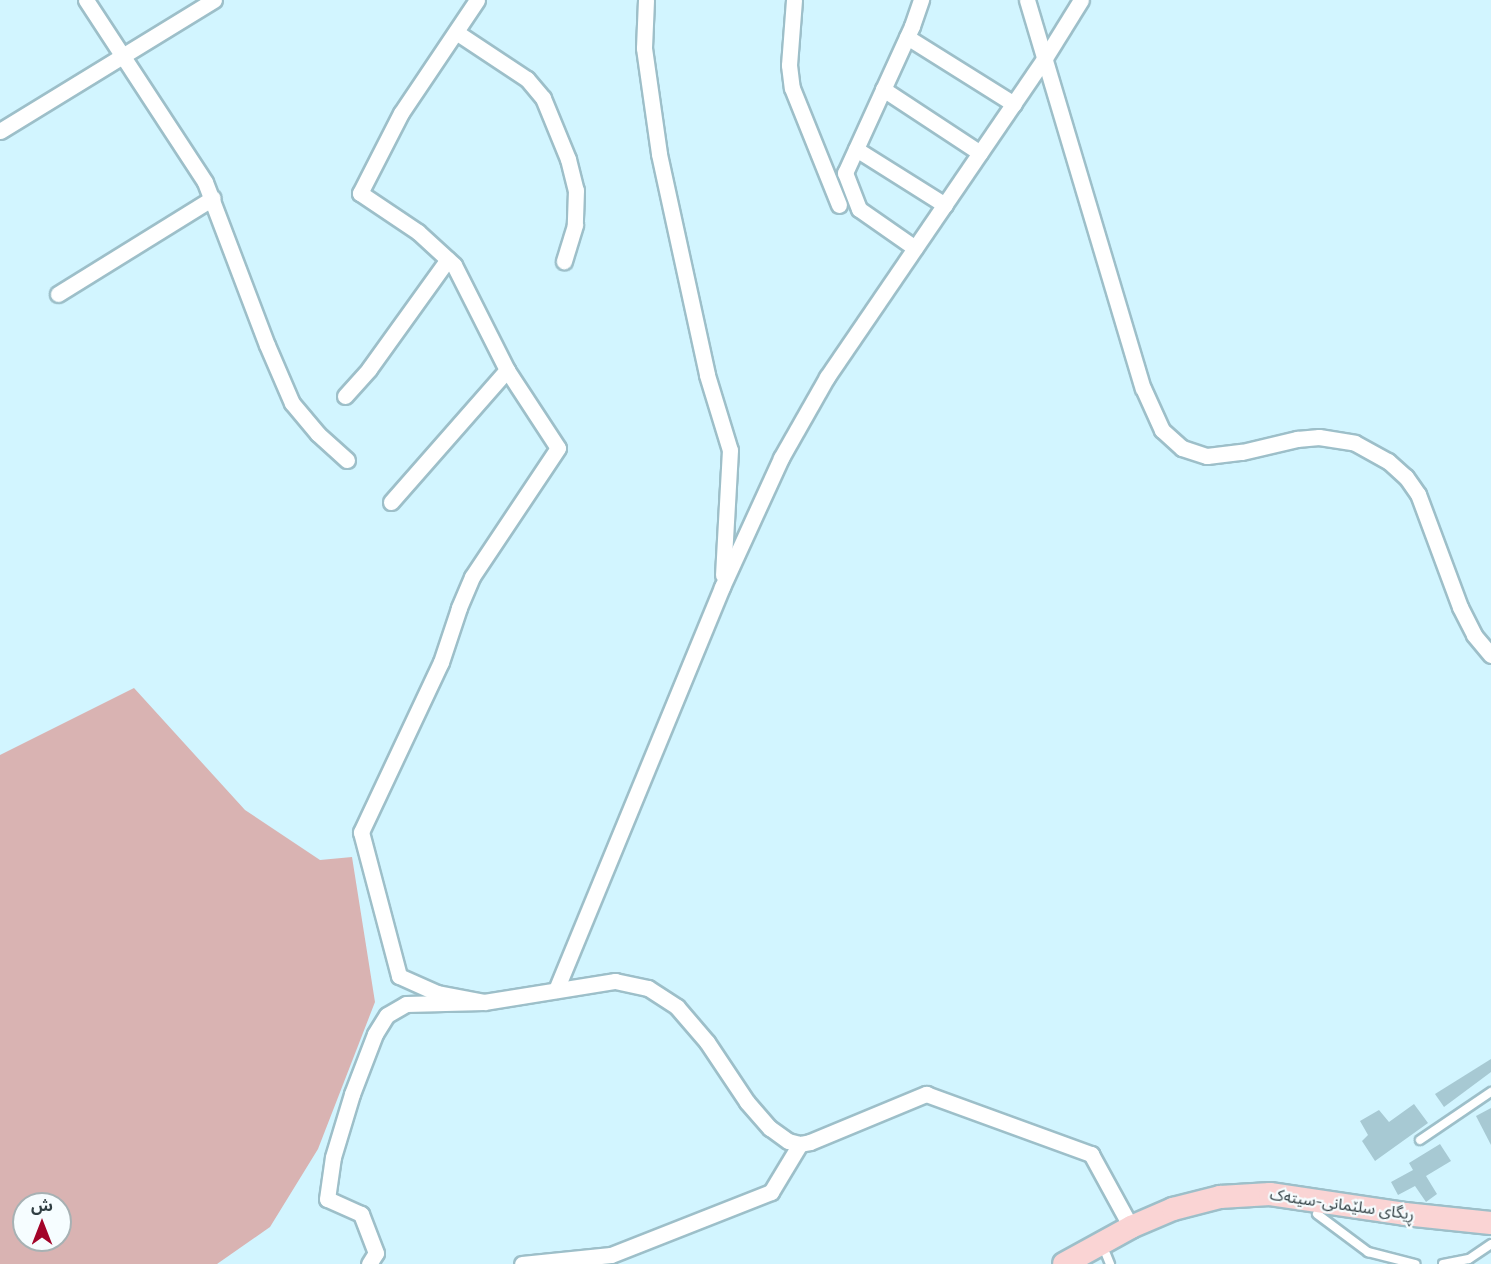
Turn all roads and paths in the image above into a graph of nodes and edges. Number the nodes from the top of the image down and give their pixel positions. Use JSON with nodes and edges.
{"nodes":[{"id":1,"x":86,"y":0,"type":"edge"},
{"id":2,"x":214,"y":0,"type":"edge"},
{"id":3,"x":477,"y":0,"type":"edge"},
{"id":4,"x":646,"y":0,"type":"edge"},
{"id":5,"x":794,"y":0,"type":"edge"},
{"id":6,"x":921,"y":0,"type":"edge"},
{"id":7,"x":1027,"y":0,"type":"edge"},
{"id":8,"x":1081,"y":0,"type":"edge"},
{"id":9,"x":456,"y":32,"type":"junction"},
{"id":10,"x":907,"y":37,"type":"junction"},
{"id":11,"x":122,"y":57,"type":"junction"},
{"id":12,"x":1045,"y":58,"type":"junction"},
{"id":13,"x":883,"y":89,"type":"junction"},
{"id":14,"x":1014,"y":104,"type":"junction"},
{"id":15,"x":0,"y":132,"type":"edge"},
{"id":16,"x":856,"y":149,"type":"junction"},
{"id":17,"x":980,"y":153,"type":"junction"},
{"id":18,"x":213,"y":198,"type":"junction"},
{"id":19,"x":839,"y":205,"type":"dead end"},
{"id":20,"x":945,"y":205,"type":"junction"},
{"id":21,"x":915,"y":248,"type":"junction"},
{"id":22,"x":448,"y":259,"type":"junction"},
{"id":23,"x":564,"y":261,"type":"dead end"},
{"id":24,"x":58,"y":294,"type":"dead end"},
{"id":25,"x":507,"y":370,"type":"junction"},
{"id":26,"x":345,"y":396,"type":"dead end"},
{"id":27,"x":347,"y":460,"type":"dead end"},
{"id":28,"x":391,"y":502,"type":"dead end"},
{"id":29,"x":722,"y":587,"type":"junction"},
{"id":30,"x":1491,"y":655,"type":"edge"},
{"id":31,"x":556,"y":990,"type":"junction"},
{"id":32,"x":484,"y":1002,"type":"junction"},
{"id":33,"x":1491,"y":1092,"type":"edge"},
{"id":34,"x":1420,"y":1140,"type":"dead end"},
{"id":35,"x":800,"y":1144,"type":"junction"},
{"id":36,"x":1317,"y":1214,"type":"junction"},
{"id":37,"x":1404,"y":1221,"type":"junction"},
{"id":38,"x":1491,"y":1223,"type":"edge"},
{"id":39,"x":1131,"y":1227,"type":"junction"},
{"id":40,"x":1491,"y":1234,"type":"edge"},
{"id":41,"x":1491,"y":1244,"type":"edge"},
{"id":42,"x":1101,"y":1261,"type":"edge"},
{"id":43,"x":369,"y":1264,"type":"edge"},
{"id":44,"x":522,"y":1264,"type":"edge"},
{"id":45,"x":1064,"y":1264,"type":"edge"},
{"id":46,"x":1415,"y":1264,"type":"edge"},
{"id":47,"x":1443,"y":1264,"type":"edge"}],
"edges":[{"from":1,"to":11,"type":"street"},
{"from":2,"to":11,"type":"street"},
{"from":3,"to":9,"type":"street"},
{"from":4,"to":29,"type":"street"},
{"from":5,"to":19,"type":"street"},
{"from":6,"to":10,"type":"street"},
{"from":7,"to":12,"type":"street"},
{"from":8,"to":12,"type":"street"},
{"from":9,"to":22,"type":"street"},
{"from":9,"to":23,"type":"street"},
{"from":10,"to":13,"type":"street"},
{"from":10,"to":14,"type":"street"},
{"from":11,"to":15,"type":"street"},
{"from":11,"to":18,"type":"street"},
{"from":12,"to":14,"type":"street"},
{"from":12,"to":30,"type":"street"},
{"from":13,"to":16,"type":"street"},
{"from":13,"to":17,"type":"street"},
{"from":14,"to":17,"type":"street"},
{"from":16,"to":20,"type":"street"},
{"from":16,"to":21,"type":"street"},
{"from":17,"to":20,"type":"street"},
{"from":18,"to":24,"type":"street"},
{"from":18,"to":27,"type":"street"},
{"from":20,"to":21,"type":"street"},
{"from":21,"to":29,"type":"street"},
{"from":22,"to":25,"type":"street"},
{"from":22,"to":26,"type":"street"},
{"from":25,"to":28,"type":"street"},
{"from":25,"to":32,"type":"street"},
{"from":29,"to":31,"type":"street"},
{"from":31,"to":32,"type":"street"},
{"from":31,"to":35,"type":"street"},
{"from":32,"to":43,"type":"street"},
{"from":33,"to":34,"type":"lane"},
{"from":35,"to":39,"type":"street"},
{"from":35,"to":44,"type":"street"},
{"from":36,"to":37,"type":"main road","name":"ڕیگای سلێمانی-سیتەک"},
{"from":36,"to":42,"type":"main road","name":"ڕیگای سلێمانی-سیتەک"},
{"from":36,"to":46,"type":"lane"},
{"from":37,"to":38,"type":"main road","name":"ڕیگای سلێمانی-سیتەک"},
{"from":37,"to":39,"type":"main road","name":"ڕیگای سلێمانی-سیتەک"},
{"from":37,"to":40,"type":"main road","name":"ڕیگای سلێمانی-سیتەک"},
{"from":39,"to":45,"type":"main road","name":"ڕیگای سلێمانی-سیتەک"},
{"from":41,"to":47,"type":"lane"}]}
